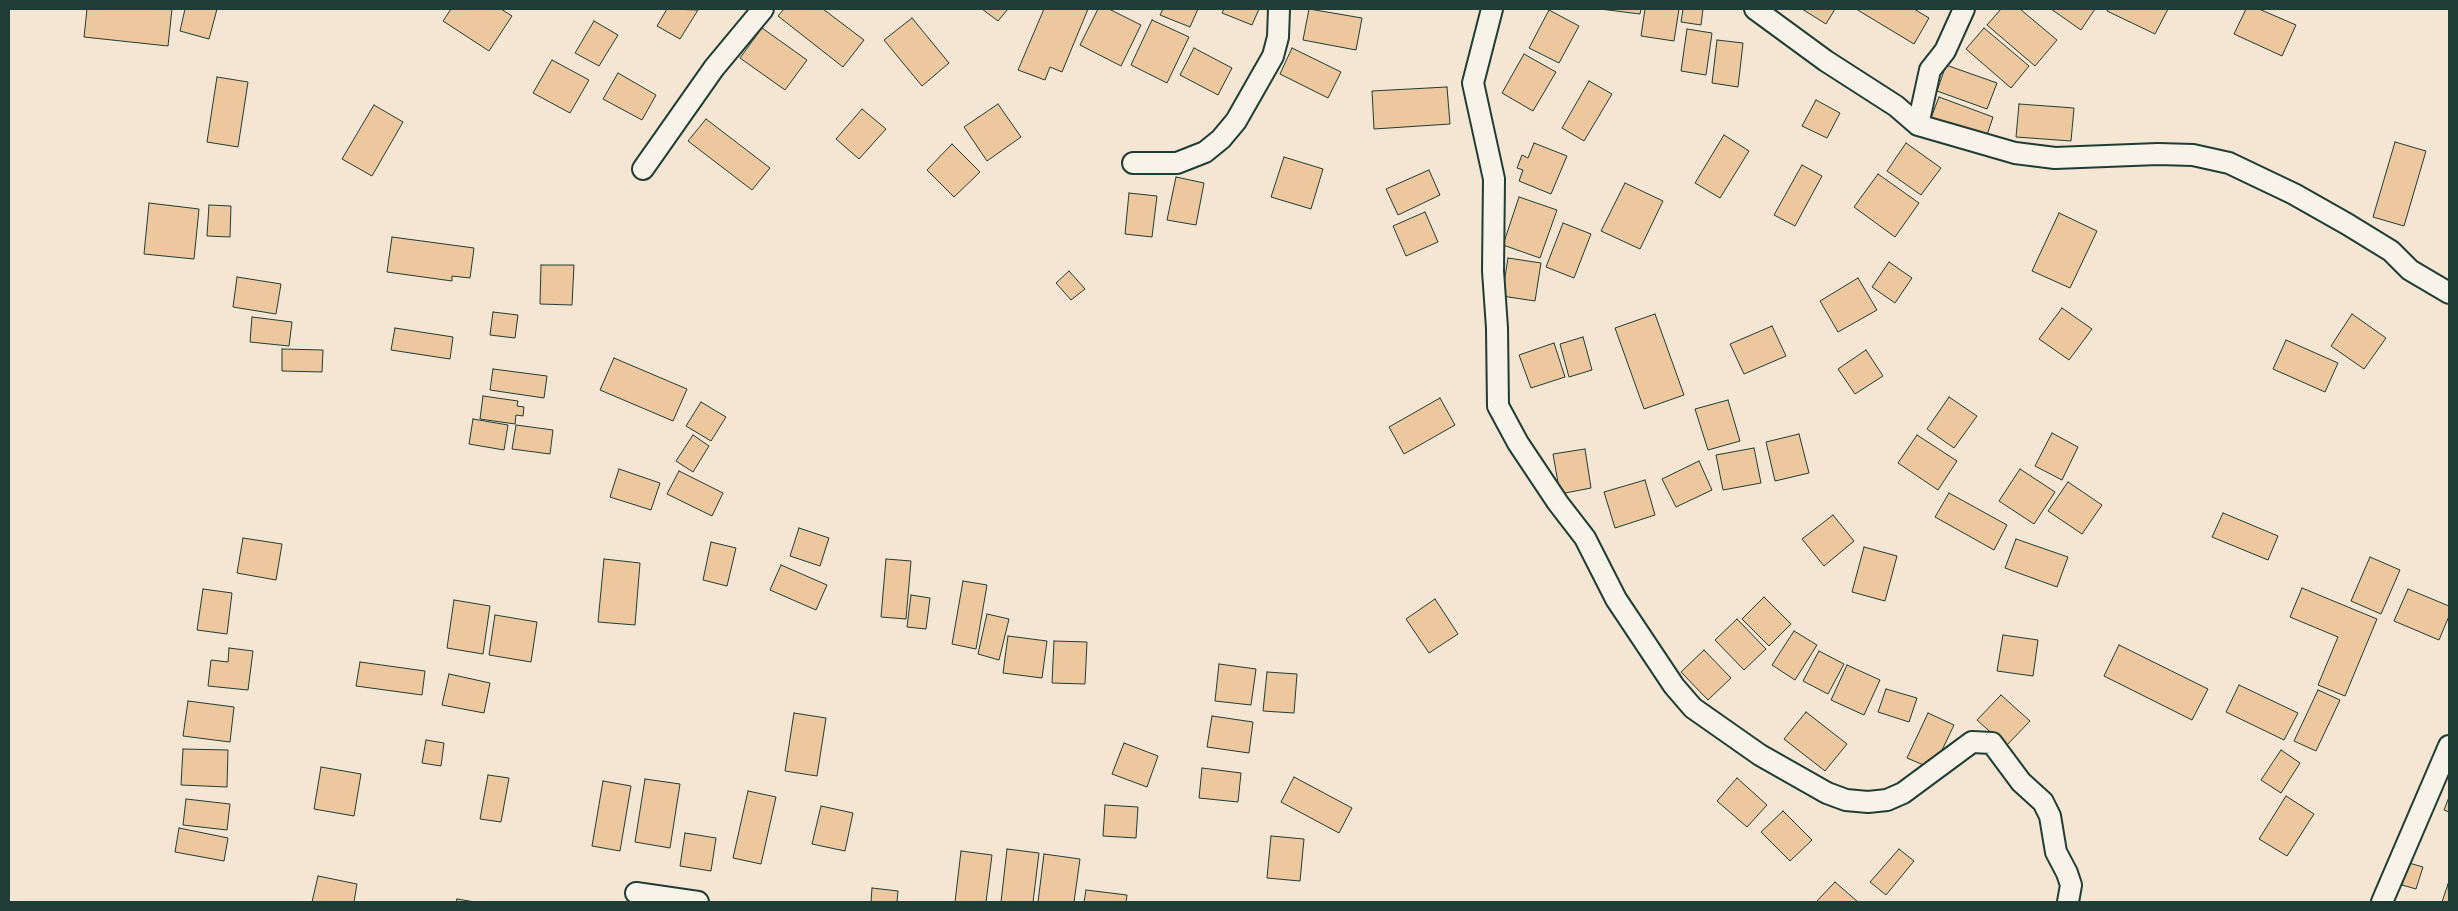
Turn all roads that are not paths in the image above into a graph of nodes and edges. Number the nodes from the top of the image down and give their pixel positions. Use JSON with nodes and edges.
{"nodes":[{"id":1,"x":763,"y":9,"type":"edge"},
{"id":2,"x":1279,"y":9,"type":"edge"},
{"id":3,"x":1492,"y":9,"type":"edge"},
{"id":4,"x":1755,"y":9,"type":"edge"},
{"id":5,"x":1964,"y":9,"type":"edge"},
{"id":6,"x":1918,"y":125,"type":"junction"},
{"id":7,"x":1133,"y":163,"type":"dead end"},
{"id":8,"x":643,"y":169,"type":"dead end"},
{"id":9,"x":2449,"y":293,"type":"edge"},
{"id":10,"x":2449,"y":746,"type":"edge"},
{"id":11,"x":636,"y":893,"type":"dead end"},
{"id":12,"x":698,"y":902,"type":"edge"},
{"id":13,"x":2068,"y":902,"type":"edge"},
{"id":14,"x":2382,"y":902,"type":"edge"}],
"edges":[{"from":1,"to":8,"type":"street"},
{"from":2,"to":7,"type":"street"},
{"from":3,"to":13,"type":"street"},
{"from":4,"to":6,"type":"street"},
{"from":5,"to":6,"type":"street"},
{"from":6,"to":9,"type":"street"},
{"from":10,"to":14,"type":"street"},
{"from":11,"to":12,"type":"street"}]}
